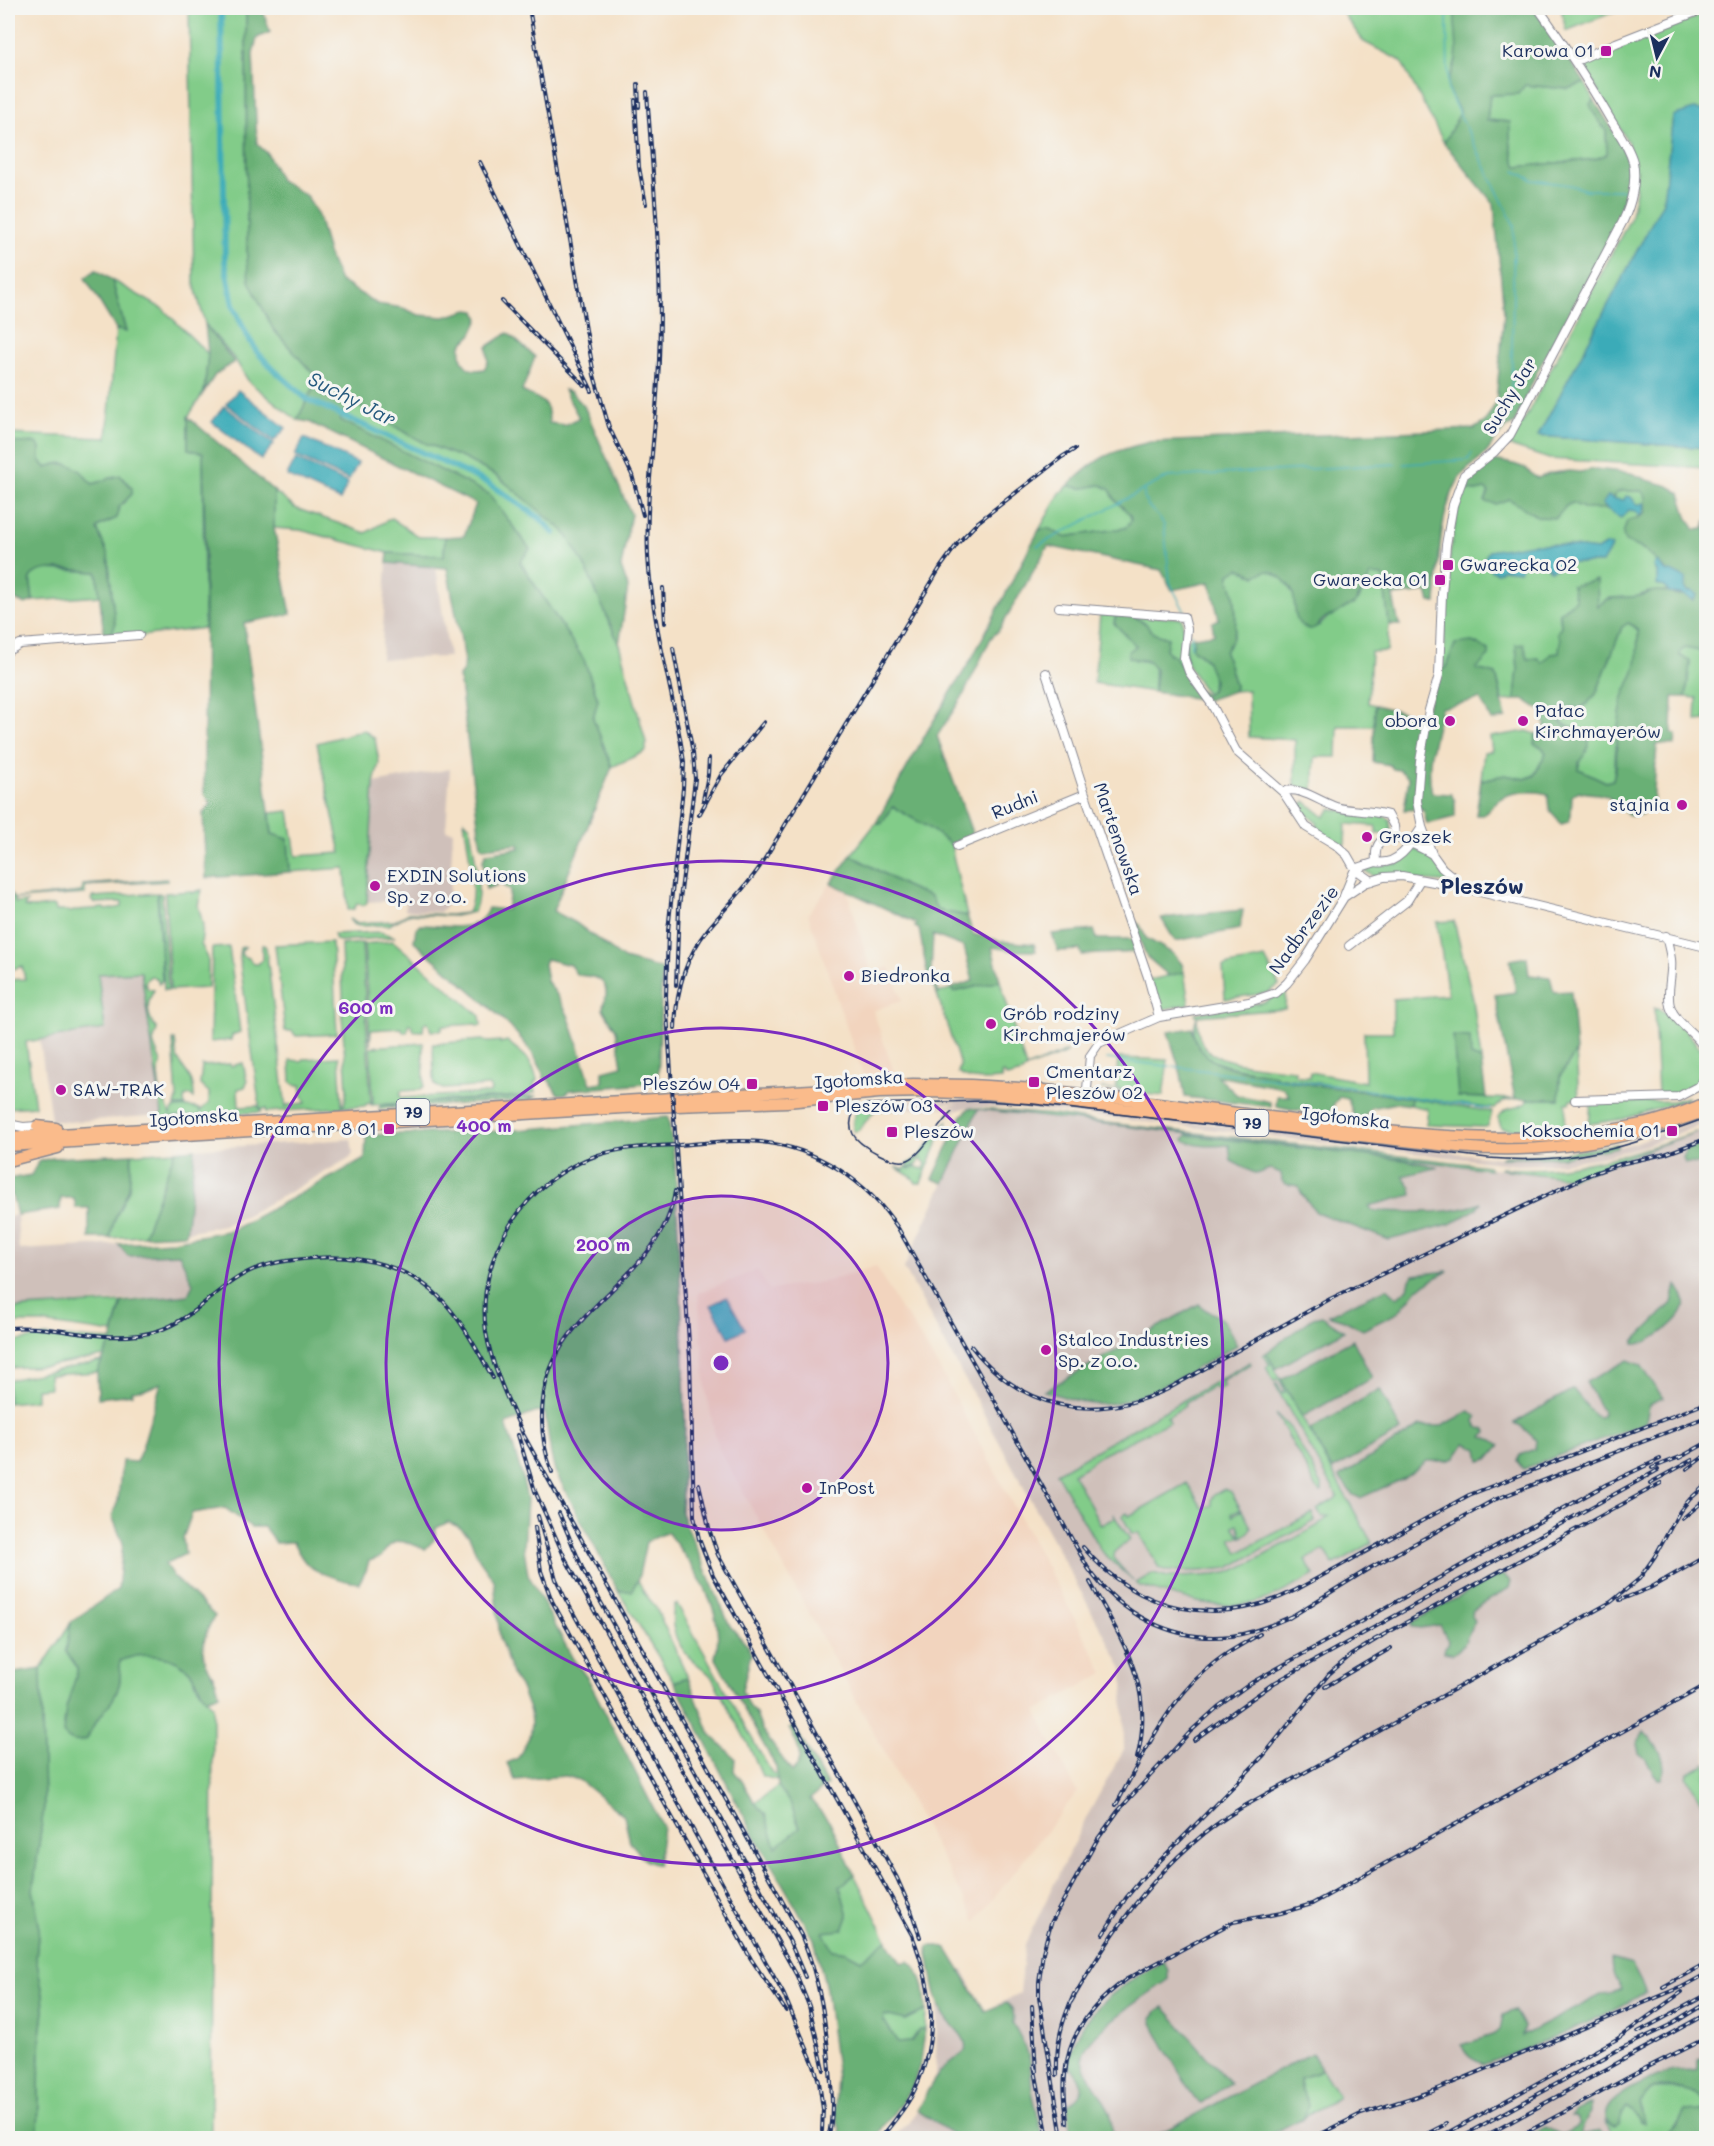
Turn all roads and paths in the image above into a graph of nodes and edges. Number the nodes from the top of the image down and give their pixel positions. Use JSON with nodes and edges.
{"nodes":[{"id":1,"x":1538,"y":8,"type":"edge"},
{"id":2,"x":1707,"y":8,"type":"edge"},
{"id":3,"x":1576,"y":61,"type":"junction"},
{"id":4,"x":1059,"y":607,"type":"dead end"},
{"id":5,"x":139,"y":634,"type":"dead end"},
{"id":6,"x":8,"y":651,"type":"edge"},
{"id":7,"x":1046,"y":673,"type":"dead end"},
{"id":8,"x":1283,"y":792,"type":"junction"},
{"id":9,"x":1085,"y":794,"type":"junction"},
{"id":10,"x":1422,"y":827,"type":"junction"},
{"id":11,"x":1395,"y":837,"type":"junction"},
{"id":12,"x":1410,"y":843,"type":"junction"},
{"id":13,"x":957,"y":846,"type":"dead end"},
{"id":14,"x":1432,"y":854,"type":"junction"},
{"id":15,"x":1376,"y":862,"type":"junction"},
{"id":16,"x":1355,"y":868,"type":"junction"},
{"id":17,"x":1420,"y":880,"type":"junction"},
{"id":18,"x":1372,"y":881,"type":"junction"},
{"id":19,"x":1455,"y":886,"type":"junction"},
{"id":20,"x":1344,"y":897,"type":"junction"},
{"id":21,"x":1666,"y":936,"type":"junction"},
{"id":22,"x":1349,"y":946,"type":"dead end"},
{"id":23,"x":1707,"y":947,"type":"edge"},
{"id":24,"x":1159,"y":1017,"type":"junction"},
{"id":25,"x":1707,"y":1054,"type":"edge"},
{"id":26,"x":1707,"y":1066,"type":"edge"},
{"id":27,"x":1086,"y":1099,"type":"junction"},
{"id":28,"x":1575,"y":1100,"type":"dead end"},
{"id":29,"x":1707,"y":1103,"type":"edge"},
{"id":30,"x":1707,"y":1111,"type":"edge"},
{"id":31,"x":8,"y":1124,"type":"edge"},
{"id":32,"x":37,"y":1126,"type":"joint"},
{"id":33,"x":108,"y":1135,"type":"junction"},
{"id":34,"x":8,"y":1137,"type":"edge"},
{"id":35,"x":8,"y":1146,"type":"edge"},
{"id":36,"x":8,"y":1161,"type":"edge"}],
"edges":[{"from":1,"to":3,"type":"street","name":"Suchy Jar"},
{"from":2,"to":3,"type":"street"},
{"from":3,"to":10,"type":"street","name":"Suchy Jar"},
{"from":4,"to":8,"type":"street"},
{"from":5,"to":6,"type":"street"},
{"from":7,"to":9,"type":"street","name":"Martenowska"},
{"from":8,"to":11,"type":"street"},
{"from":8,"to":16,"type":"street"},
{"from":9,"to":13,"type":"street","name":"Rudni"},
{"from":9,"to":24,"type":"street","name":"Martenowska"},
{"from":10,"to":12,"type":"street"},
{"from":10,"to":14,"type":"street","name":"Suchy Jar"},
{"from":11,"to":12,"type":"street"},
{"from":11,"to":15,"type":"street"},
{"from":12,"to":14,"type":"street"},
{"from":12,"to":15,"type":"street"},
{"from":14,"to":19,"type":"street","name":"Suchy Jar"},
{"from":15,"to":16,"type":"street"},
{"from":16,"to":18,"type":"street"},
{"from":16,"to":20,"type":"street"},
{"from":17,"to":18,"type":"street","name":"Nadbrzezie"},
{"from":17,"to":19,"type":"street","name":"Nadbrzezie"},
{"from":17,"to":22,"type":"street"},
{"from":18,"to":20,"type":"street","name":"Nadbrzezie"},
{"from":19,"to":21,"type":"street","name":"Nadbrzezie"},
{"from":20,"to":24,"type":"street","name":"Nadbrzezie"},
{"from":21,"to":23,"type":"street","name":"Nadbrzezie"},
{"from":21,"to":25,"type":"street"},
{"from":24,"to":27,"type":"street","name":"Nadbrzezie"},
{"from":26,"to":28,"type":"street"},
{"from":27,"to":29,"type":"main road","name":"Igołomska","number":"79"},
{"from":27,"to":30,"type":"main road","name":"Igołomska","number":"79"},
{"from":27,"to":33,"type":"main road","name":"Igołomska","number":"79"},
{"from":31,"to":32,"type":"street"},
{"from":32,"to":33,"type":"main road"},
{"from":33,"to":34,"type":"main road","name":"Igołomska","number":"79"},
{"from":33,"to":35,"type":"main road","name":"Igołomska","number":"79"},
{"from":33,"to":36,"type":"main road"}]}
